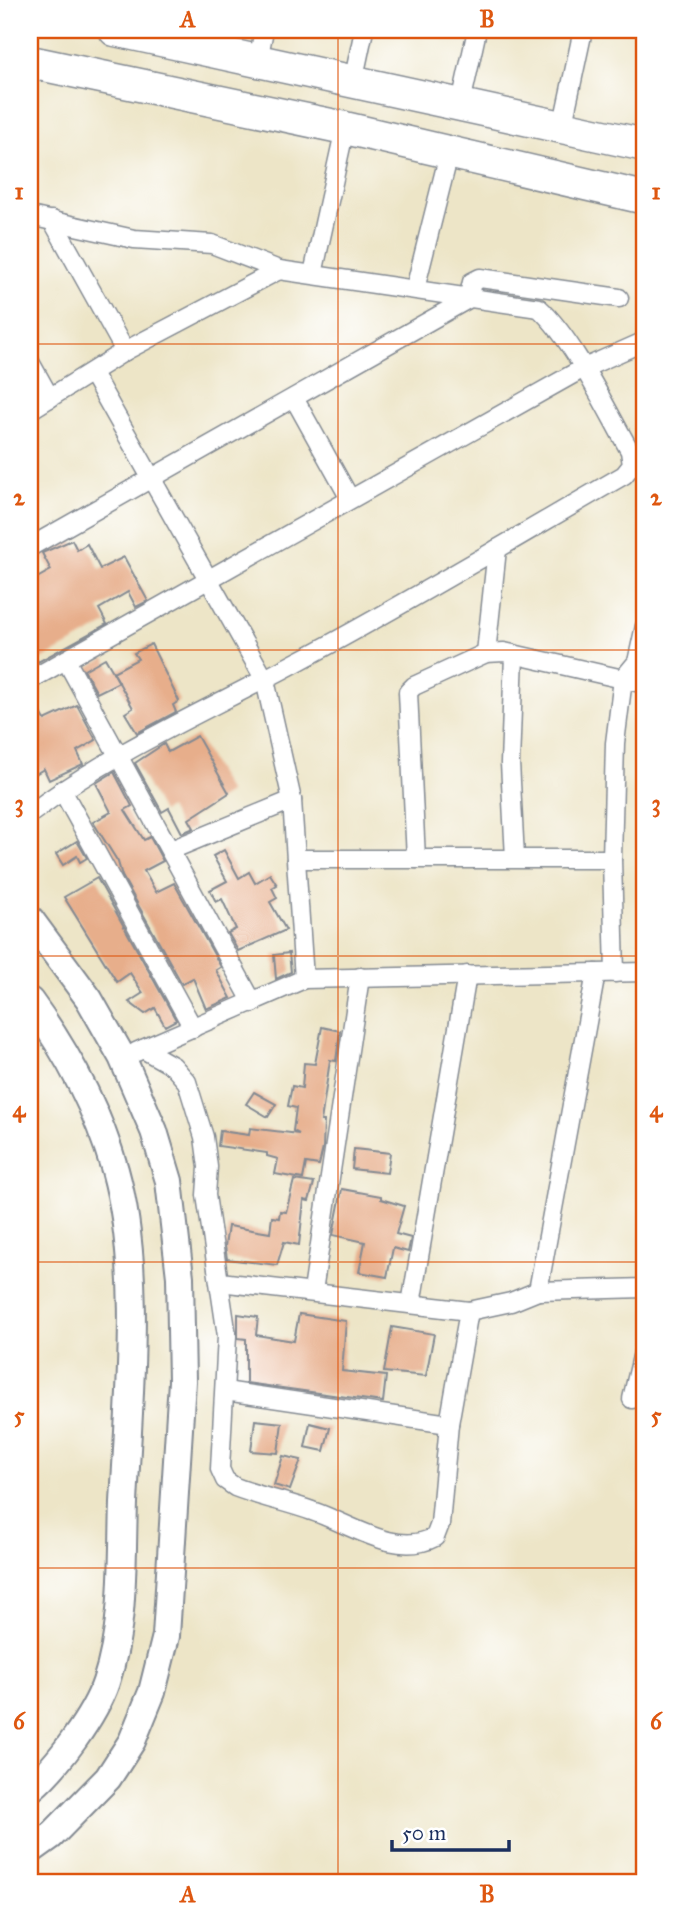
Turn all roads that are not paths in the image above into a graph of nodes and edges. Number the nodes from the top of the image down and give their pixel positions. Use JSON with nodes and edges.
{"nodes":[{"id":1,"x":115,"y":30,"type":"edge"},
{"id":2,"x":264,"y":30,"type":"edge"},
{"id":3,"x":365,"y":30,"type":"edge"},
{"id":4,"x":477,"y":30,"type":"edge"},
{"id":5,"x":583,"y":30,"type":"edge"},
{"id":6,"x":258,"y":60,"type":"junction"},
{"id":7,"x":30,"y":64,"type":"edge"},
{"id":8,"x":352,"y":82,"type":"junction"},
{"id":9,"x":461,"y":103,"type":"junction"},
{"id":10,"x":345,"y":128,"type":"junction"},
{"id":11,"x":562,"y":128,"type":"junction"},
{"id":12,"x":645,"y":145,"type":"edge"},
{"id":13,"x":449,"y":154,"type":"junction"},
{"id":14,"x":645,"y":198,"type":"edge"},
{"id":15,"x":30,"y":216,"type":"edge"},
{"id":16,"x":52,"y":220,"type":"junction"},
{"id":17,"x":279,"y":270,"type":"junction"},
{"id":18,"x":313,"y":274,"type":"junction"},
{"id":19,"x":415,"y":289,"type":"junction"},
{"id":20,"x":619,"y":298,"type":"dead end"},
{"id":21,"x":468,"y":299,"type":"junction"},
{"id":22,"x":645,"y":341,"type":"edge"},
{"id":23,"x":125,"y":351,"type":"junction"},
{"id":24,"x":30,"y":362,"type":"edge"},
{"id":25,"x":582,"y":369,"type":"junction"},
{"id":26,"x":92,"y":373,"type":"junction"},
{"id":27,"x":50,"y":398,"type":"junction"},
{"id":28,"x":294,"y":398,"type":"junction"},
{"id":29,"x":30,"y":410,"type":"edge"},
{"id":30,"x":152,"y":478,"type":"junction"},
{"id":31,"x":349,"y":497,"type":"junction"},
{"id":32,"x":30,"y":547,"type":"edge"},
{"id":33,"x":497,"y":549,"type":"junction"},
{"id":34,"x":206,"y":579,"type":"junction"},
{"id":35,"x":645,"y":626,"type":"edge"},
{"id":36,"x":486,"y":653,"type":"junction"},
{"id":37,"x":514,"y":655,"type":"junction"},
{"id":38,"x":66,"y":660,"type":"junction"},
{"id":39,"x":623,"y":679,"type":"junction"},
{"id":40,"x":30,"y":680,"type":"edge"},
{"id":41,"x":265,"y":680,"type":"junction"},
{"id":42,"x":645,"y":684,"type":"edge"},
{"id":43,"x":120,"y":757,"type":"junction"},
{"id":44,"x":62,"y":790,"type":"junction"},
{"id":45,"x":292,"y":800,"type":"junction"},
{"id":46,"x":30,"y":814,"type":"edge"},
{"id":47,"x":171,"y":850,"type":"junction"},
{"id":48,"x":515,"y":858,"type":"junction"},
{"id":49,"x":296,"y":859,"type":"junction"},
{"id":50,"x":416,"y":859,"type":"junction"},
{"id":51,"x":611,"y":859,"type":"junction"},
{"id":52,"x":30,"y":919,"type":"edge"},
{"id":53,"x":645,"y":972,"type":"edge"},
{"id":54,"x":596,"y":973,"type":"junction"},
{"id":55,"x":615,"y":973,"type":"junction"},
{"id":56,"x":467,"y":975,"type":"junction"},
{"id":57,"x":360,"y":977,"type":"junction"},
{"id":58,"x":304,"y":979,"type":"junction"},
{"id":59,"x":30,"y":1001,"type":"edge"},
{"id":60,"x":253,"y":1003,"type":"junction"},
{"id":61,"x":193,"y":1028,"type":"junction"},
{"id":62,"x":132,"y":1053,"type":"junction"},
{"id":63,"x":220,"y":1282,"type":"junction"},
{"id":64,"x":645,"y":1288,"type":"edge"},
{"id":65,"x":313,"y":1291,"type":"junction"},
{"id":66,"x":538,"y":1291,"type":"junction"},
{"id":67,"x":411,"y":1304,"type":"junction"},
{"id":68,"x":469,"y":1311,"type":"junction"},
{"id":69,"x":645,"y":1344,"type":"edge"},
{"id":70,"x":225,"y":1391,"type":"junction"},
{"id":71,"x":632,"y":1399,"type":"dead end"},
{"id":72,"x":449,"y":1424,"type":"junction"},
{"id":73,"x":30,"y":1789,"type":"edge"},
{"id":74,"x":30,"y":1851,"type":"edge"}],
"edges":[{"from":1,"to":6,"type":"highway"},
{"from":2,"to":6,"type":"street"},
{"from":3,"to":8,"type":"street"},
{"from":4,"to":9,"type":"street"},
{"from":5,"to":11,"type":"street"},
{"from":6,"to":8,"type":"highway"},
{"from":7,"to":10,"type":"highway"},
{"from":8,"to":9,"type":"highway"},
{"from":9,"to":11,"type":"highway"},
{"from":10,"to":13,"type":"highway"},
{"from":10,"to":18,"type":"street"},
{"from":11,"to":12,"type":"highway"},
{"from":13,"to":14,"type":"highway"},
{"from":13,"to":19,"type":"street"},
{"from":15,"to":16,"type":"street"},
{"from":16,"to":17,"type":"street"},
{"from":16,"to":23,"type":"street"},
{"from":17,"to":18,"type":"street"},
{"from":17,"to":23,"type":"street"},
{"from":18,"to":19,"type":"street"},
{"from":19,"to":21,"type":"street"},
{"from":20,"to":21,"type":"street"},
{"from":21,"to":25,"type":"street"},
{"from":21,"to":28,"type":"street"},
{"from":22,"to":25,"type":"street"},
{"from":23,"to":26,"type":"street"},
{"from":24,"to":27,"type":"street"},
{"from":25,"to":31,"type":"street"},
{"from":25,"to":33,"type":"street"},
{"from":26,"to":27,"type":"street"},
{"from":26,"to":30,"type":"street"},
{"from":27,"to":29,"type":"street"},
{"from":28,"to":30,"type":"street"},
{"from":28,"to":31,"type":"street"},
{"from":30,"to":32,"type":"street"},
{"from":30,"to":34,"type":"street"},
{"from":31,"to":34,"type":"street"},
{"from":33,"to":36,"type":"street"},
{"from":33,"to":41,"type":"street"},
{"from":34,"to":38,"type":"street"},
{"from":34,"to":41,"type":"street"},
{"from":35,"to":39,"type":"street"},
{"from":36,"to":37,"type":"street"},
{"from":36,"to":50,"type":"street"},
{"from":37,"to":39,"type":"street"},
{"from":37,"to":48,"type":"street"},
{"from":38,"to":40,"type":"street"},
{"from":38,"to":43,"type":"street"},
{"from":39,"to":42,"type":"street"},
{"from":39,"to":51,"type":"street"},
{"from":41,"to":43,"type":"street"},
{"from":41,"to":45,"type":"street"},
{"from":43,"to":44,"type":"street"},
{"from":43,"to":47,"type":"street"},
{"from":44,"to":46,"type":"street"},
{"from":44,"to":61,"type":"street"},
{"from":45,"to":47,"type":"street"},
{"from":45,"to":49,"type":"street"},
{"from":47,"to":60,"type":"street"},
{"from":48,"to":50,"type":"street"},
{"from":48,"to":51,"type":"street"},
{"from":49,"to":50,"type":"street"},
{"from":49,"to":58,"type":"street"},
{"from":51,"to":55,"type":"street"},
{"from":52,"to":62,"type":"main road"},
{"from":53,"to":55,"type":"street"},
{"from":54,"to":55,"type":"street"},
{"from":54,"to":56,"type":"street"},
{"from":54,"to":66,"type":"street"},
{"from":56,"to":57,"type":"street"},
{"from":56,"to":67,"type":"street"},
{"from":57,"to":58,"type":"street"},
{"from":57,"to":65,"type":"street"},
{"from":58,"to":60,"type":"street"},
{"from":59,"to":73,"type":"main road"},
{"from":60,"to":61,"type":"street"},
{"from":61,"to":62,"type":"street"},
{"from":62,"to":63,"type":"street"},
{"from":62,"to":74,"type":"main road"},
{"from":63,"to":65,"type":"street"},
{"from":63,"to":70,"type":"street"},
{"from":64,"to":66,"type":"street"},
{"from":65,"to":67,"type":"street"},
{"from":66,"to":68,"type":"street"},
{"from":67,"to":68,"type":"street"},
{"from":68,"to":72,"type":"street"},
{"from":69,"to":71,"type":"street"},
{"from":70,"to":72,"type":"street"},
{"from":70,"to":72,"type":"street"}]}
